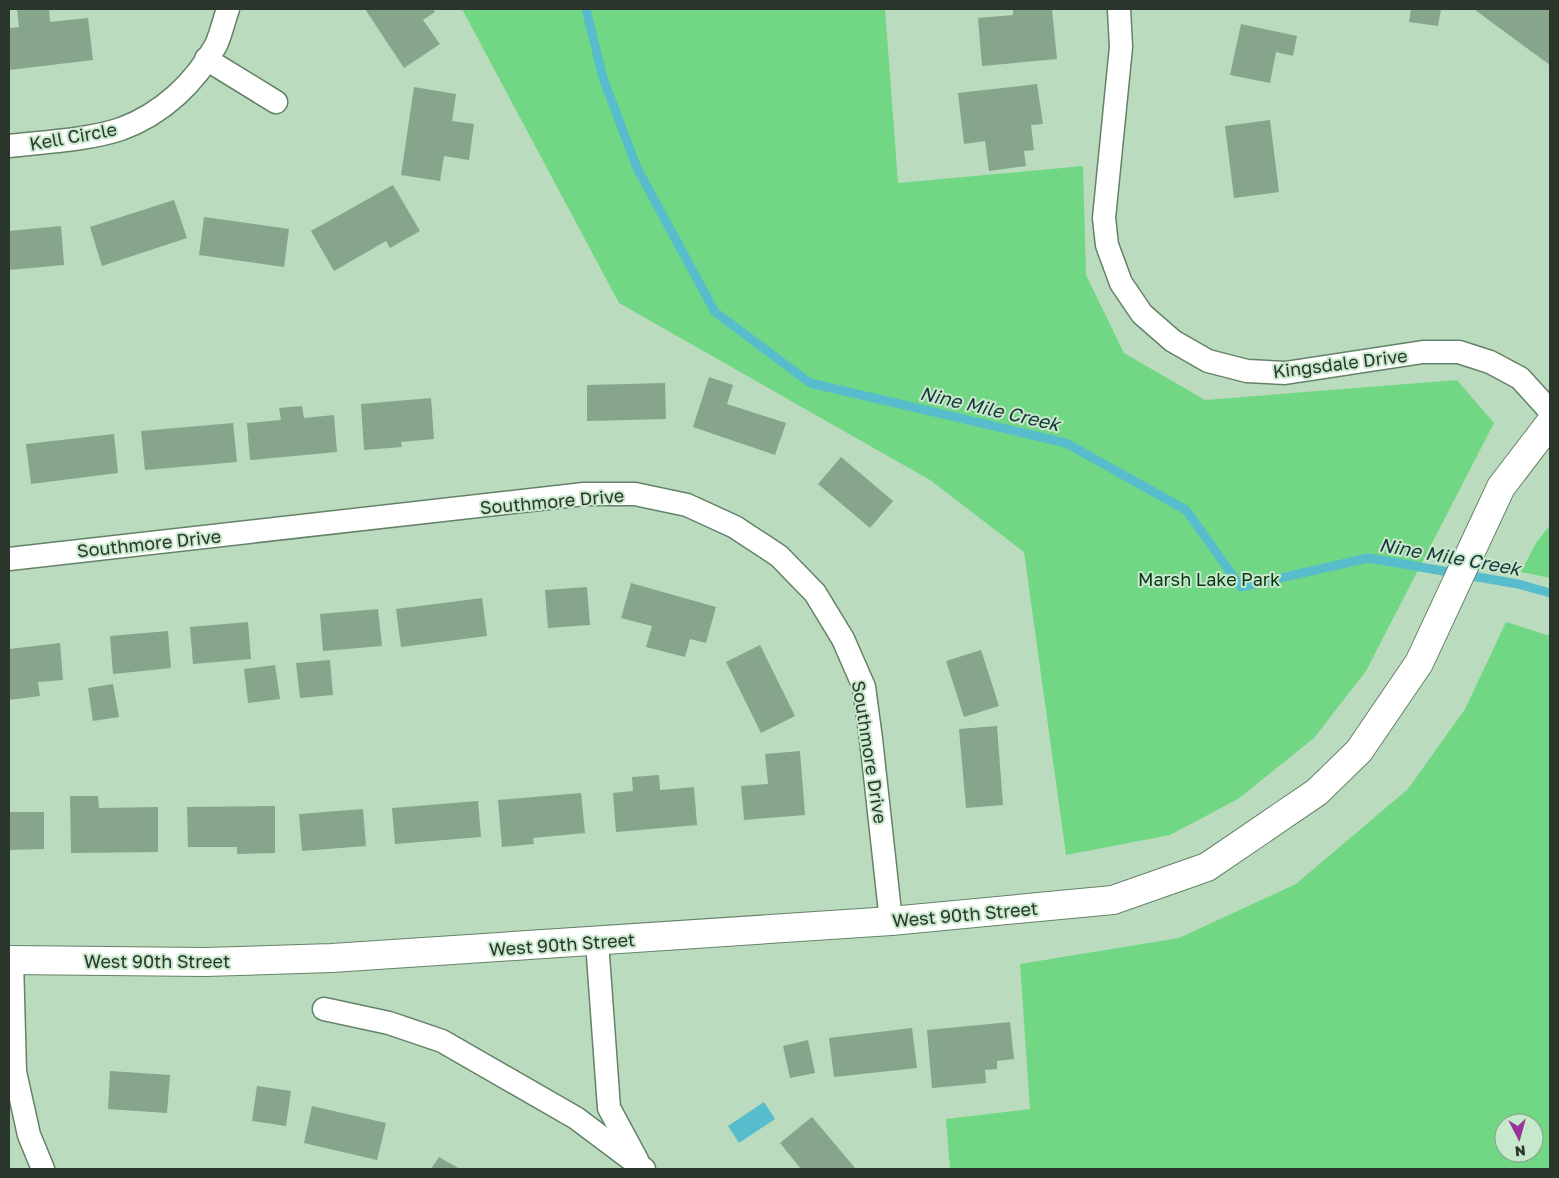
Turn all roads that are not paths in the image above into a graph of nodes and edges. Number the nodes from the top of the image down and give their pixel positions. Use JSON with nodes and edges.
{"nodes":[{"id":1,"x":228,"y":9,"type":"edge"},
{"id":2,"x":1119,"y":9,"type":"edge"},
{"id":3,"x":206,"y":60,"type":"junction"},
{"id":4,"x":276,"y":102,"type":"dead end"},
{"id":5,"x":9,"y":146,"type":"edge"},
{"id":6,"x":1550,"y":411,"type":"edge"},
{"id":7,"x":1550,"y":423,"type":"edge"},
{"id":8,"x":9,"y":559,"type":"edge"},
{"id":9,"x":891,"y":922,"type":"junction"},
{"id":10,"x":597,"y":942,"type":"junction"},
{"id":11,"x":10,"y":960,"type":"edge"},
{"id":12,"x":324,"y":1009,"type":"dead end"},
{"id":13,"x":642,"y":1167,"type":"edge"},
{"id":14,"x":42,"y":1169,"type":"edge"}],
"edges":[{"from":1,"to":3,"type":"street","name":"Kell Circle"},
{"from":2,"to":6,"type":"street","name":"Kingsdale Drive"},
{"from":3,"to":4,"type":"street"},
{"from":3,"to":5,"type":"street","name":"Kell Circle"},
{"from":7,"to":9,"type":"street","name":"West 90th Street"},
{"from":8,"to":9,"type":"street","name":"Southmore Drive"},
{"from":9,"to":10,"type":"street","name":"West 90th Street"},
{"from":10,"to":11,"type":"street","name":"West 90th Street"},
{"from":10,"to":13,"type":"street"},
{"from":11,"to":14,"type":"street"},
{"from":12,"to":13,"type":"street"}]}
